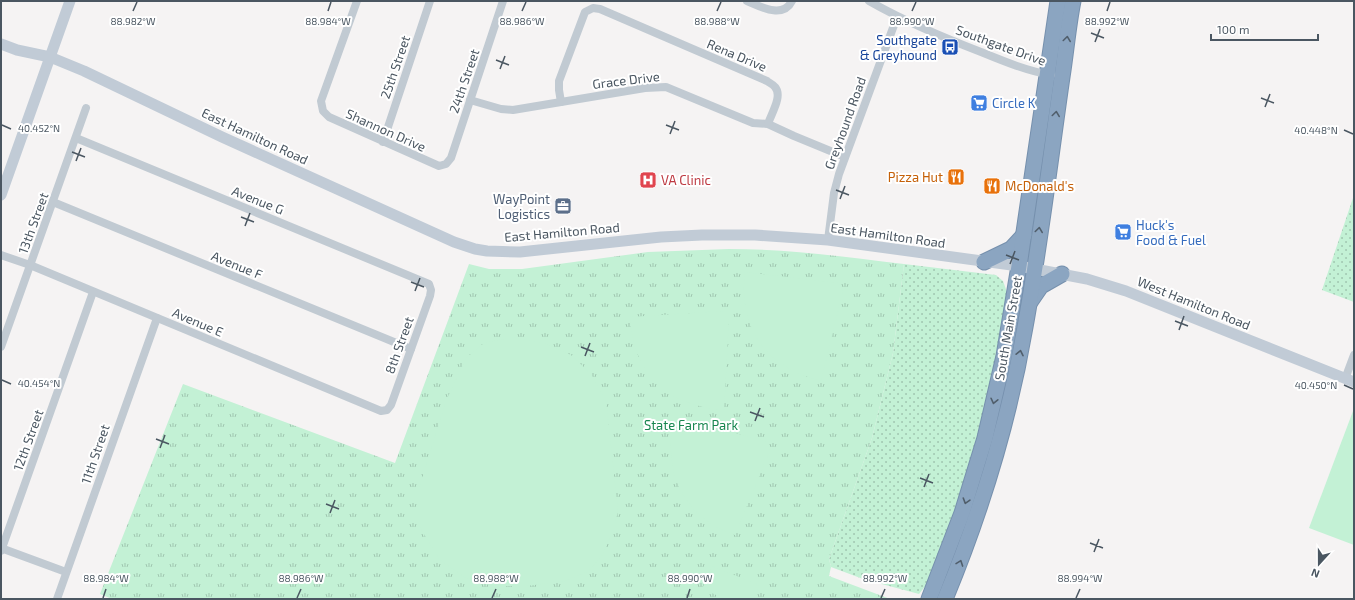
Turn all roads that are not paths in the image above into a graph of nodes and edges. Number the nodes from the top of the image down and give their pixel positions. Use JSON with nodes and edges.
{"nodes":[{"id":1,"x":70,"y":1,"type":"edge"},
{"id":2,"x":357,"y":1,"type":"edge"},
{"id":3,"x":430,"y":1,"type":"edge"},
{"id":4,"x":503,"y":1,"type":"edge"},
{"id":5,"x":748,"y":1,"type":"edge"},
{"id":6,"x":792,"y":1,"type":"edge"},
{"id":7,"x":869,"y":1,"type":"edge"},
{"id":8,"x":1058,"y":1,"type":"edge"},
{"id":9,"x":1073,"y":1,"type":"edge"},
{"id":10,"x":897,"y":17,"type":"junction"},
{"id":11,"x":1,"y":44,"type":"edge"},
{"id":12,"x":50,"y":57,"type":"junction"},
{"id":13,"x":1055,"y":75,"type":"junction"},
{"id":14,"x":470,"y":100,"type":"junction"},
{"id":15,"x":561,"y":102,"type":"junction"},
{"id":16,"x":86,"y":108,"type":"dead end"},
{"id":17,"x":768,"y":124,"type":"junction"},
{"id":18,"x":76,"y":138,"type":"junction"},
{"id":19,"x":383,"y":142,"type":"junction"},
{"id":20,"x":845,"y":157,"type":"junction"},
{"id":21,"x":442,"y":165,"type":"joint"},
{"id":22,"x":1,"y":195,"type":"edge"},
{"id":23,"x":53,"y":202,"type":"junction"},
{"id":24,"x":1024,"y":235,"type":"junction"},
{"id":25,"x":828,"y":240,"type":"junction"},
{"id":26,"x":1,"y":255,"type":"edge"},
{"id":27,"x":984,"y":262,"type":"junction"},
{"id":28,"x":30,"y":265,"type":"junction"},
{"id":29,"x":1027,"y":268,"type":"junction"},
{"id":30,"x":1062,"y":274,"type":"junction"},
{"id":31,"x":431,"y":286,"type":"joint"},
{"id":32,"x":93,"y":292,"type":"junction"},
{"id":33,"x":1029,"y":304,"type":"junction"},
{"id":34,"x":157,"y":318,"type":"junction"},
{"id":35,"x":1,"y":347,"type":"edge"},
{"id":36,"x":411,"y":349,"type":"junction"},
{"id":37,"x":1354,"y":355,"type":"edge"},
{"id":38,"x":1350,"y":380,"type":"edge"},
{"id":39,"x":386,"y":411,"type":"joint"},
{"id":40,"x":1,"y":550,"type":"edge"},
{"id":41,"x":66,"y":572,"type":"junction"},
{"id":42,"x":56,"y":599,"type":"edge"},
{"id":43,"x":929,"y":599,"type":"edge"},
{"id":44,"x":945,"y":599,"type":"edge"}],
"edges":[{"from":1,"to":12,"type":"main road"},
{"from":2,"to":19,"type":"street","name":"Shannon Drive"},
{"from":3,"to":19,"type":"street","name":"25th Street"},
{"from":4,"to":14,"type":"street","name":"24th Street"},
{"from":5,"to":6,"type":"street"},
{"from":7,"to":10,"type":"street","name":"Southgate Drive"},
{"from":8,"to":13,"type":"highway","name":"South Main Street"},
{"from":13,"to":9,"type":"highway","name":"South Main Street","one_way":true},
{"from":10,"to":13,"type":"street","name":"Southgate Drive"},
{"from":10,"to":20,"type":"street","name":"Greyhound Road"},
{"from":11,"to":12,"type":"main road","name":"East Hamilton Road"},
{"from":12,"to":22,"type":"main road"},
{"from":12,"to":25,"type":"main road","name":"East Hamilton Road"},
{"from":13,"to":24,"type":"highway","name":"South Main Street"},
{"from":29,"to":13,"type":"highway","name":"South Main Street","one_way":true},
{"from":14,"to":15,"type":"street","name":"Grace Drive"},
{"from":14,"to":21,"type":"street","name":"24th Street"},
{"from":15,"to":17,"type":"street","name":"Grace Drive"},
{"from":15,"to":17,"type":"street","name":"Rena Drive"},
{"from":16,"to":18,"type":"street","name":"13th Street"},
{"from":17,"to":20,"type":"street","name":"Grace Drive"},
{"from":18,"to":23,"type":"street","name":"13th Street"},
{"from":18,"to":31,"type":"street","name":"Avenue G"},
{"from":19,"to":21,"type":"street","name":"Shannon Drive"},
{"from":20,"to":25,"type":"street","name":"Greyhound Road"},
{"from":23,"to":28,"type":"street","name":"13th Street"},
{"from":23,"to":36,"type":"street","name":"Avenue F"},
{"from":24,"to":27,"type":"highway"},
{"from":24,"to":29,"type":"highway","name":"South Main Street"},
{"from":25,"to":27,"type":"main road","name":"East Hamilton Road"},
{"from":26,"to":28,"type":"street","name":"Avenue E"},
{"from":27,"to":29,"type":"main road","name":"East Hamilton Road"},
{"from":28,"to":32,"type":"street","name":"Avenue E"},
{"from":28,"to":35,"type":"street","name":"13th Street"},
{"from":29,"to":30,"type":"main road","name":"West Hamilton Road"},
{"from":29,"to":33,"type":"highway","name":"South Main Street"},
{"from":29,"to":43,"type":"highway","name":"South Main Street","one_way":true},
{"from":30,"to":33,"type":"highway"},
{"from":30,"to":38,"type":"main road","name":"West Hamilton Road"},
{"from":31,"to":36,"type":"street","name":"8th Street"},
{"from":32,"to":34,"type":"street","name":"Avenue E"},
{"from":32,"to":40,"type":"street","name":"12th Street"},
{"from":44,"to":33,"type":"highway","name":"South Main Street","one_way":true},
{"from":34,"to":39,"type":"street","name":"Avenue E"},
{"from":34,"to":41,"type":"street","name":"11th Street"},
{"from":36,"to":39,"type":"street","name":"8th Street"},
{"from":37,"to":38,"type":"street"},
{"from":40,"to":41,"type":"street"},
{"from":41,"to":42,"type":"street","name":"11th Street"}]}
